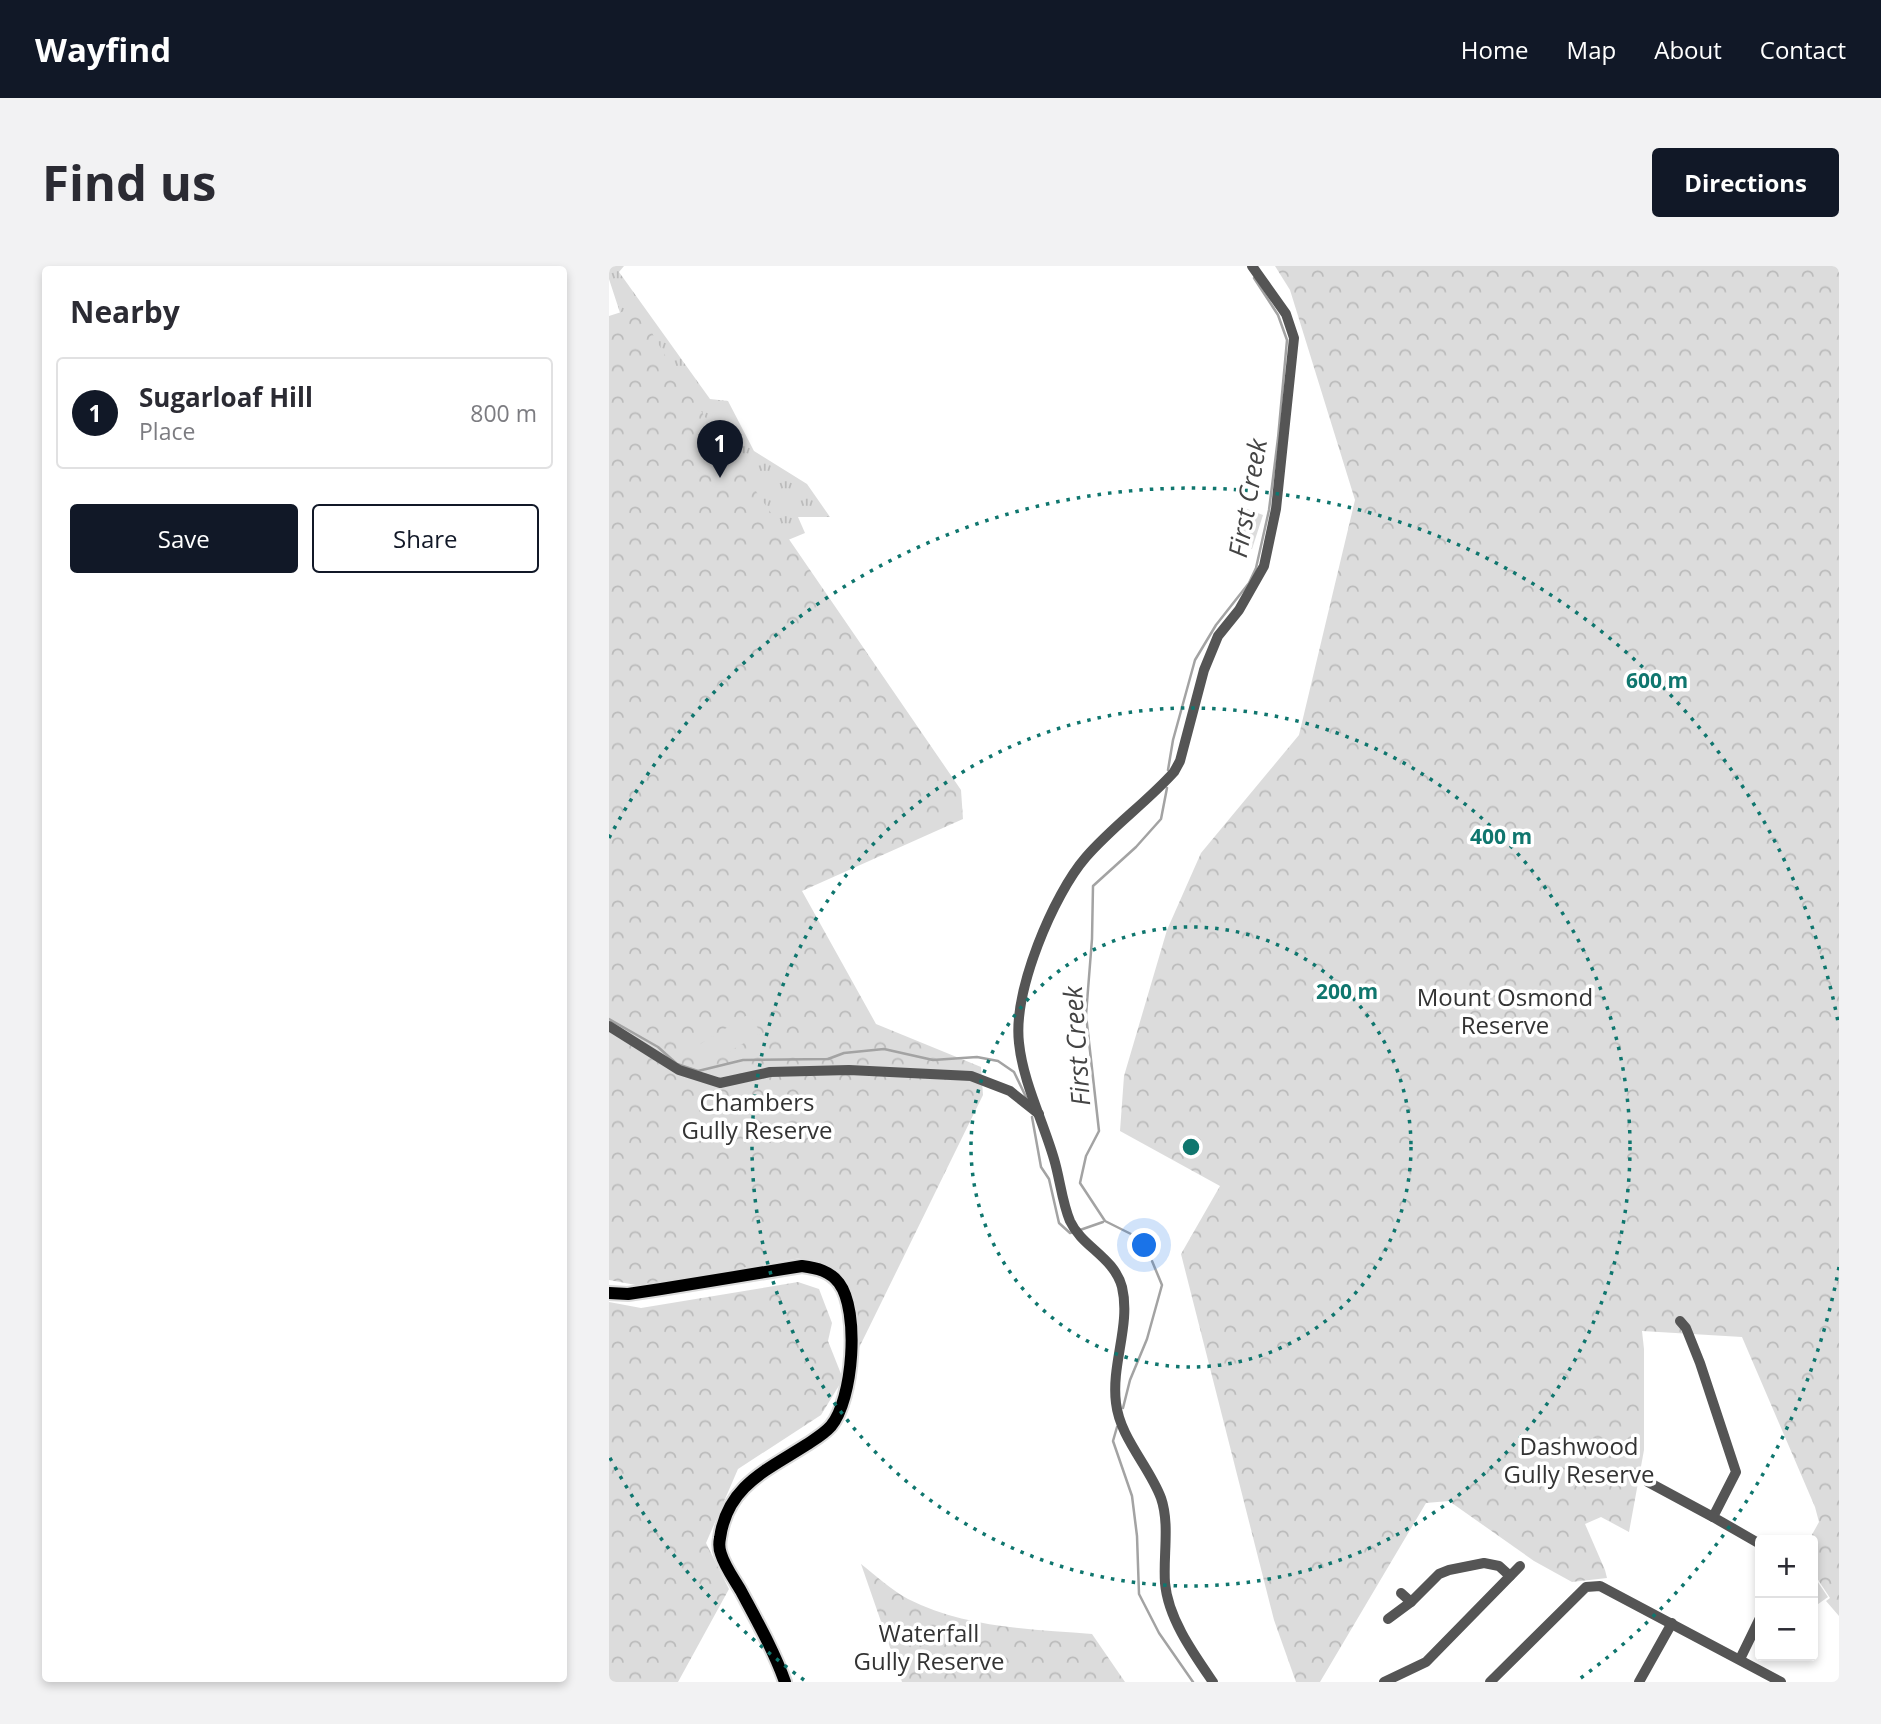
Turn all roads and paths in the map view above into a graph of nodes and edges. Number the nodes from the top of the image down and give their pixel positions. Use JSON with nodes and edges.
{"nodes":[{"id":1,"x":1252,"y":266,"type":"edge"},
{"id":2,"x":609,"y":1026,"type":"edge"},
{"id":3,"x":1039,"y":1114,"type":"junction"},
{"id":4,"x":609,"y":1293,"type":"edge"},
{"id":5,"x":1680,"y":1321,"type":"dead end"},
{"id":6,"x":1648,"y":1482,"type":"dead end"},
{"id":7,"x":1713,"y":1517,"type":"junction"},
{"id":8,"x":1755,"y":1541,"type":"edge"},
{"id":9,"x":1520,"y":1566,"type":"dead end"},
{"id":10,"x":1510,"y":1576,"type":"junction"},
{"id":11,"x":1401,"y":1592,"type":"dead end"},
{"id":12,"x":1411,"y":1602,"type":"junction"},
{"id":13,"x":1388,"y":1619,"type":"dead end"},
{"id":14,"x":1672,"y":1623,"type":"junction"},
{"id":15,"x":1755,"y":1628,"type":"edge"},
{"id":16,"x":1740,"y":1659,"type":"junction"},
{"id":17,"x":785,"y":1682,"type":"edge"},
{"id":18,"x":1213,"y":1682,"type":"edge"},
{"id":19,"x":1384,"y":1682,"type":"edge"},
{"id":20,"x":1490,"y":1682,"type":"edge"},
{"id":21,"x":1639,"y":1682,"type":"edge"},
{"id":22,"x":1781,"y":1682,"type":"edge"}],
"edges":[{"from":1,"to":3,"type":"street"},
{"from":2,"to":3,"type":"street"},
{"from":3,"to":18,"type":"street"},
{"from":4,"to":17,"type":"main road"},
{"from":5,"to":7,"type":"street"},
{"from":6,"to":7,"type":"street"},
{"from":7,"to":8,"type":"street"},
{"from":9,"to":10,"type":"street"},
{"from":10,"to":12,"type":"street"},
{"from":10,"to":19,"type":"street"},
{"from":11,"to":12,"type":"street"},
{"from":12,"to":13,"type":"street"},
{"from":14,"to":16,"type":"street"},
{"from":14,"to":20,"type":"street"},
{"from":14,"to":21,"type":"street"},
{"from":15,"to":16,"type":"street"},
{"from":16,"to":22,"type":"street"}]}
